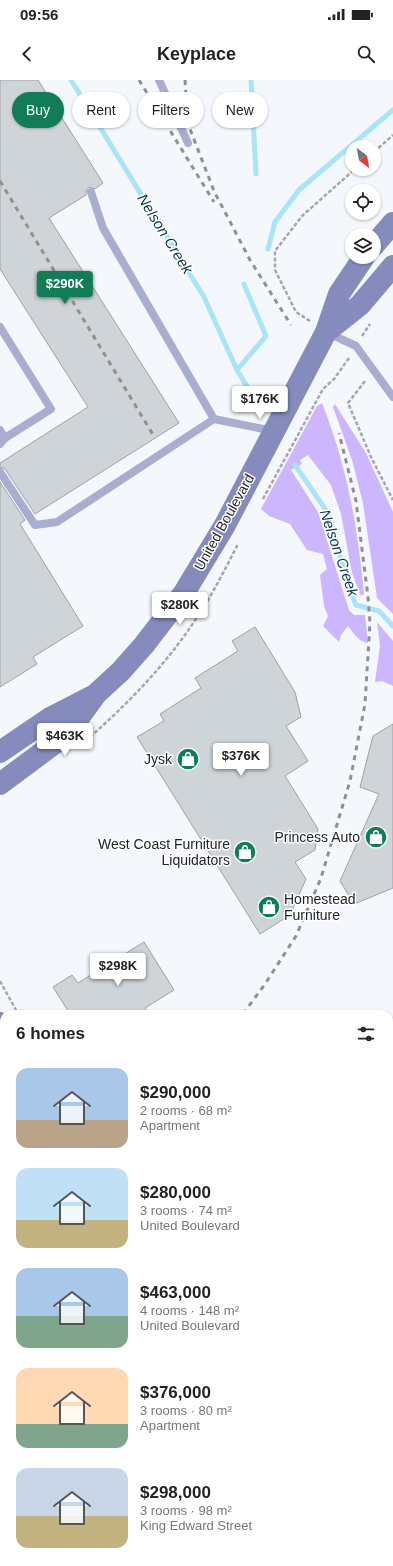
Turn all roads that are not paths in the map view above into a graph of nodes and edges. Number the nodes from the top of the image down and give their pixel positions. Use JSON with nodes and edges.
{"nodes":[{"id":1,"x":159,"y":80,"type":"edge"},
{"id":2,"x":188,"y":143,"type":"dead end"},
{"id":3,"x":91,"y":192,"type":"dead end"},
{"id":4,"x":393,"y":223,"type":"edge"},
{"id":5,"x":381,"y":237,"type":"edge"},
{"id":6,"x":359,"y":264,"type":"edge"},
{"id":7,"x":393,"y":266,"type":"edge"},
{"id":8,"x":0,"y":328,"type":"edge"},
{"id":9,"x":326,"y":332,"type":"junction"},
{"id":10,"x":393,"y":397,"type":"edge"},
{"id":11,"x":214,"y":419,"type":"junction"},
{"id":12,"x":0,"y":430,"type":"edge"},
{"id":13,"x":274,"y":431,"type":"junction"},
{"id":14,"x":2,"y":441,"type":"edge"},
{"id":15,"x":0,"y":472,"type":"edge"},
{"id":16,"x":96,"y":694,"type":"junction"},
{"id":17,"x":0,"y":752,"type":"edge"},
{"id":18,"x":0,"y":784,"type":"edge"}],
"edges":[{"from":1,"to":2,"type":"lane"},
{"from":3,"to":11,"type":"lane"},
{"from":4,"to":5,"type":"street"},
{"from":6,"to":9,"type":"street","name":"United Boulevard"},
{"from":7,"to":9,"type":"street","name":"United Boulevard"},
{"from":8,"to":14,"type":"lane"},
{"from":9,"to":10,"type":"lane"},
{"from":9,"to":13,"type":"street","name":"United Boulevard"},
{"from":11,"to":13,"type":"lane"},
{"from":11,"to":15,"type":"lane"},
{"from":12,"to":14,"type":"lane"},
{"from":13,"to":16,"type":"street","name":"United Boulevard"},
{"from":16,"to":17,"type":"street","name":"United Boulevard"},
{"from":16,"to":18,"type":"street","name":"United Boulevard"}]}
